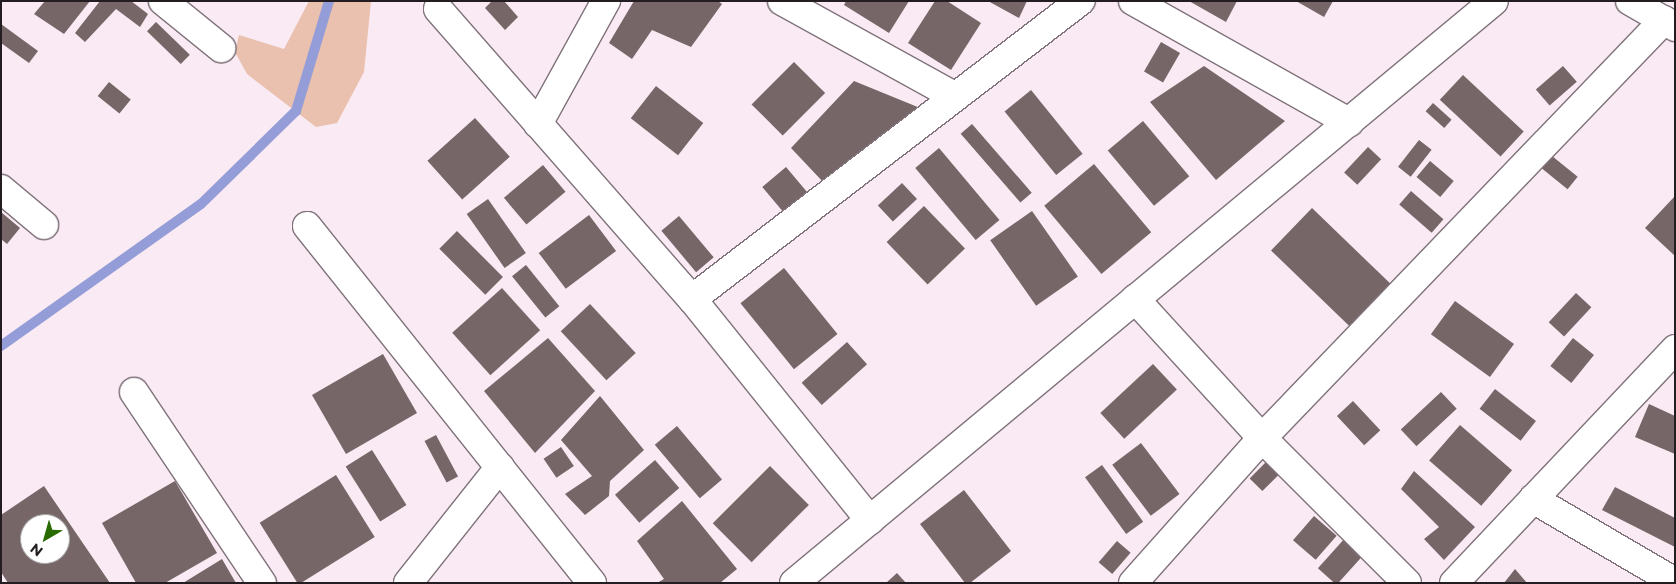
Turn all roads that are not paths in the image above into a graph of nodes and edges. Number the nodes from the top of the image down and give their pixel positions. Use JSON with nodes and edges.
{"nodes":[{"id":1,"x":163,"y":1,"type":"edge"},
{"id":2,"x":606,"y":1,"type":"edge"},
{"id":3,"x":782,"y":1,"type":"edge"},
{"id":4,"x":1081,"y":1,"type":"edge"},
{"id":5,"x":1134,"y":1,"type":"edge"},
{"id":6,"x":1494,"y":1,"type":"edge"},
{"id":7,"x":1630,"y":1,"type":"edge"},
{"id":8,"x":438,"y":9,"type":"dead end"},
{"id":9,"x":1669,"y":24,"type":"edge"},
{"id":10,"x":221,"y":48,"type":"dead end"},
{"id":11,"x":954,"y":96,"type":"junction"},
{"id":12,"x":1349,"y":122,"type":"junction"},
{"id":13,"x":538,"y":124,"type":"junction"},
{"id":14,"x":1,"y":190,"type":"edge"},
{"id":15,"x":44,"y":225,"type":"dead end"},
{"id":16,"x":307,"y":226,"type":"dead end"},
{"id":17,"x":692,"y":299,"type":"junction"},
{"id":18,"x":1135,"y":299,"type":"junction"},
{"id":19,"x":1675,"y":349,"type":"edge"},
{"id":20,"x":134,"y":392,"type":"dead end"},
{"id":21,"x":1262,"y":438,"type":"junction"},
{"id":22,"x":500,"y":467,"type":"junction"},
{"id":23,"x":1533,"y":499,"type":"junction"},
{"id":24,"x":870,"y":520,"type":"junction"},
{"id":25,"x":1465,"y":579,"type":"edge"},
{"id":26,"x":1675,"y":582,"type":"edge"},
{"id":27,"x":262,"y":583,"type":"edge"},
{"id":28,"x":408,"y":583,"type":"edge"},
{"id":29,"x":592,"y":583,"type":"edge"},
{"id":30,"x":794,"y":583,"type":"edge"},
{"id":31,"x":1133,"y":583,"type":"edge"},
{"id":32,"x":1407,"y":583,"type":"edge"}],
"edges":[{"from":1,"to":10,"type":"street"},
{"from":2,"to":13,"type":"street"},
{"from":3,"to":11,"type":"street"},
{"from":4,"to":11,"type":"street"},
{"from":5,"to":12,"type":"street"},
{"from":6,"to":12,"type":"street"},
{"from":7,"to":9,"type":"street"},
{"from":8,"to":13,"type":"street"},
{"from":9,"to":21,"type":"street"},
{"from":11,"to":17,"type":"street"},
{"from":12,"to":18,"type":"street"},
{"from":13,"to":17,"type":"street"},
{"from":14,"to":15,"type":"street"},
{"from":16,"to":22,"type":"street"},
{"from":17,"to":24,"type":"street"},
{"from":18,"to":21,"type":"street"},
{"from":18,"to":24,"type":"street"},
{"from":19,"to":23,"type":"street"},
{"from":20,"to":27,"type":"street"},
{"from":21,"to":31,"type":"street"},
{"from":21,"to":32,"type":"street"},
{"from":22,"to":28,"type":"street"},
{"from":22,"to":29,"type":"street"},
{"from":23,"to":25,"type":"street"},
{"from":23,"to":26,"type":"street"},
{"from":24,"to":30,"type":"street"}]}
